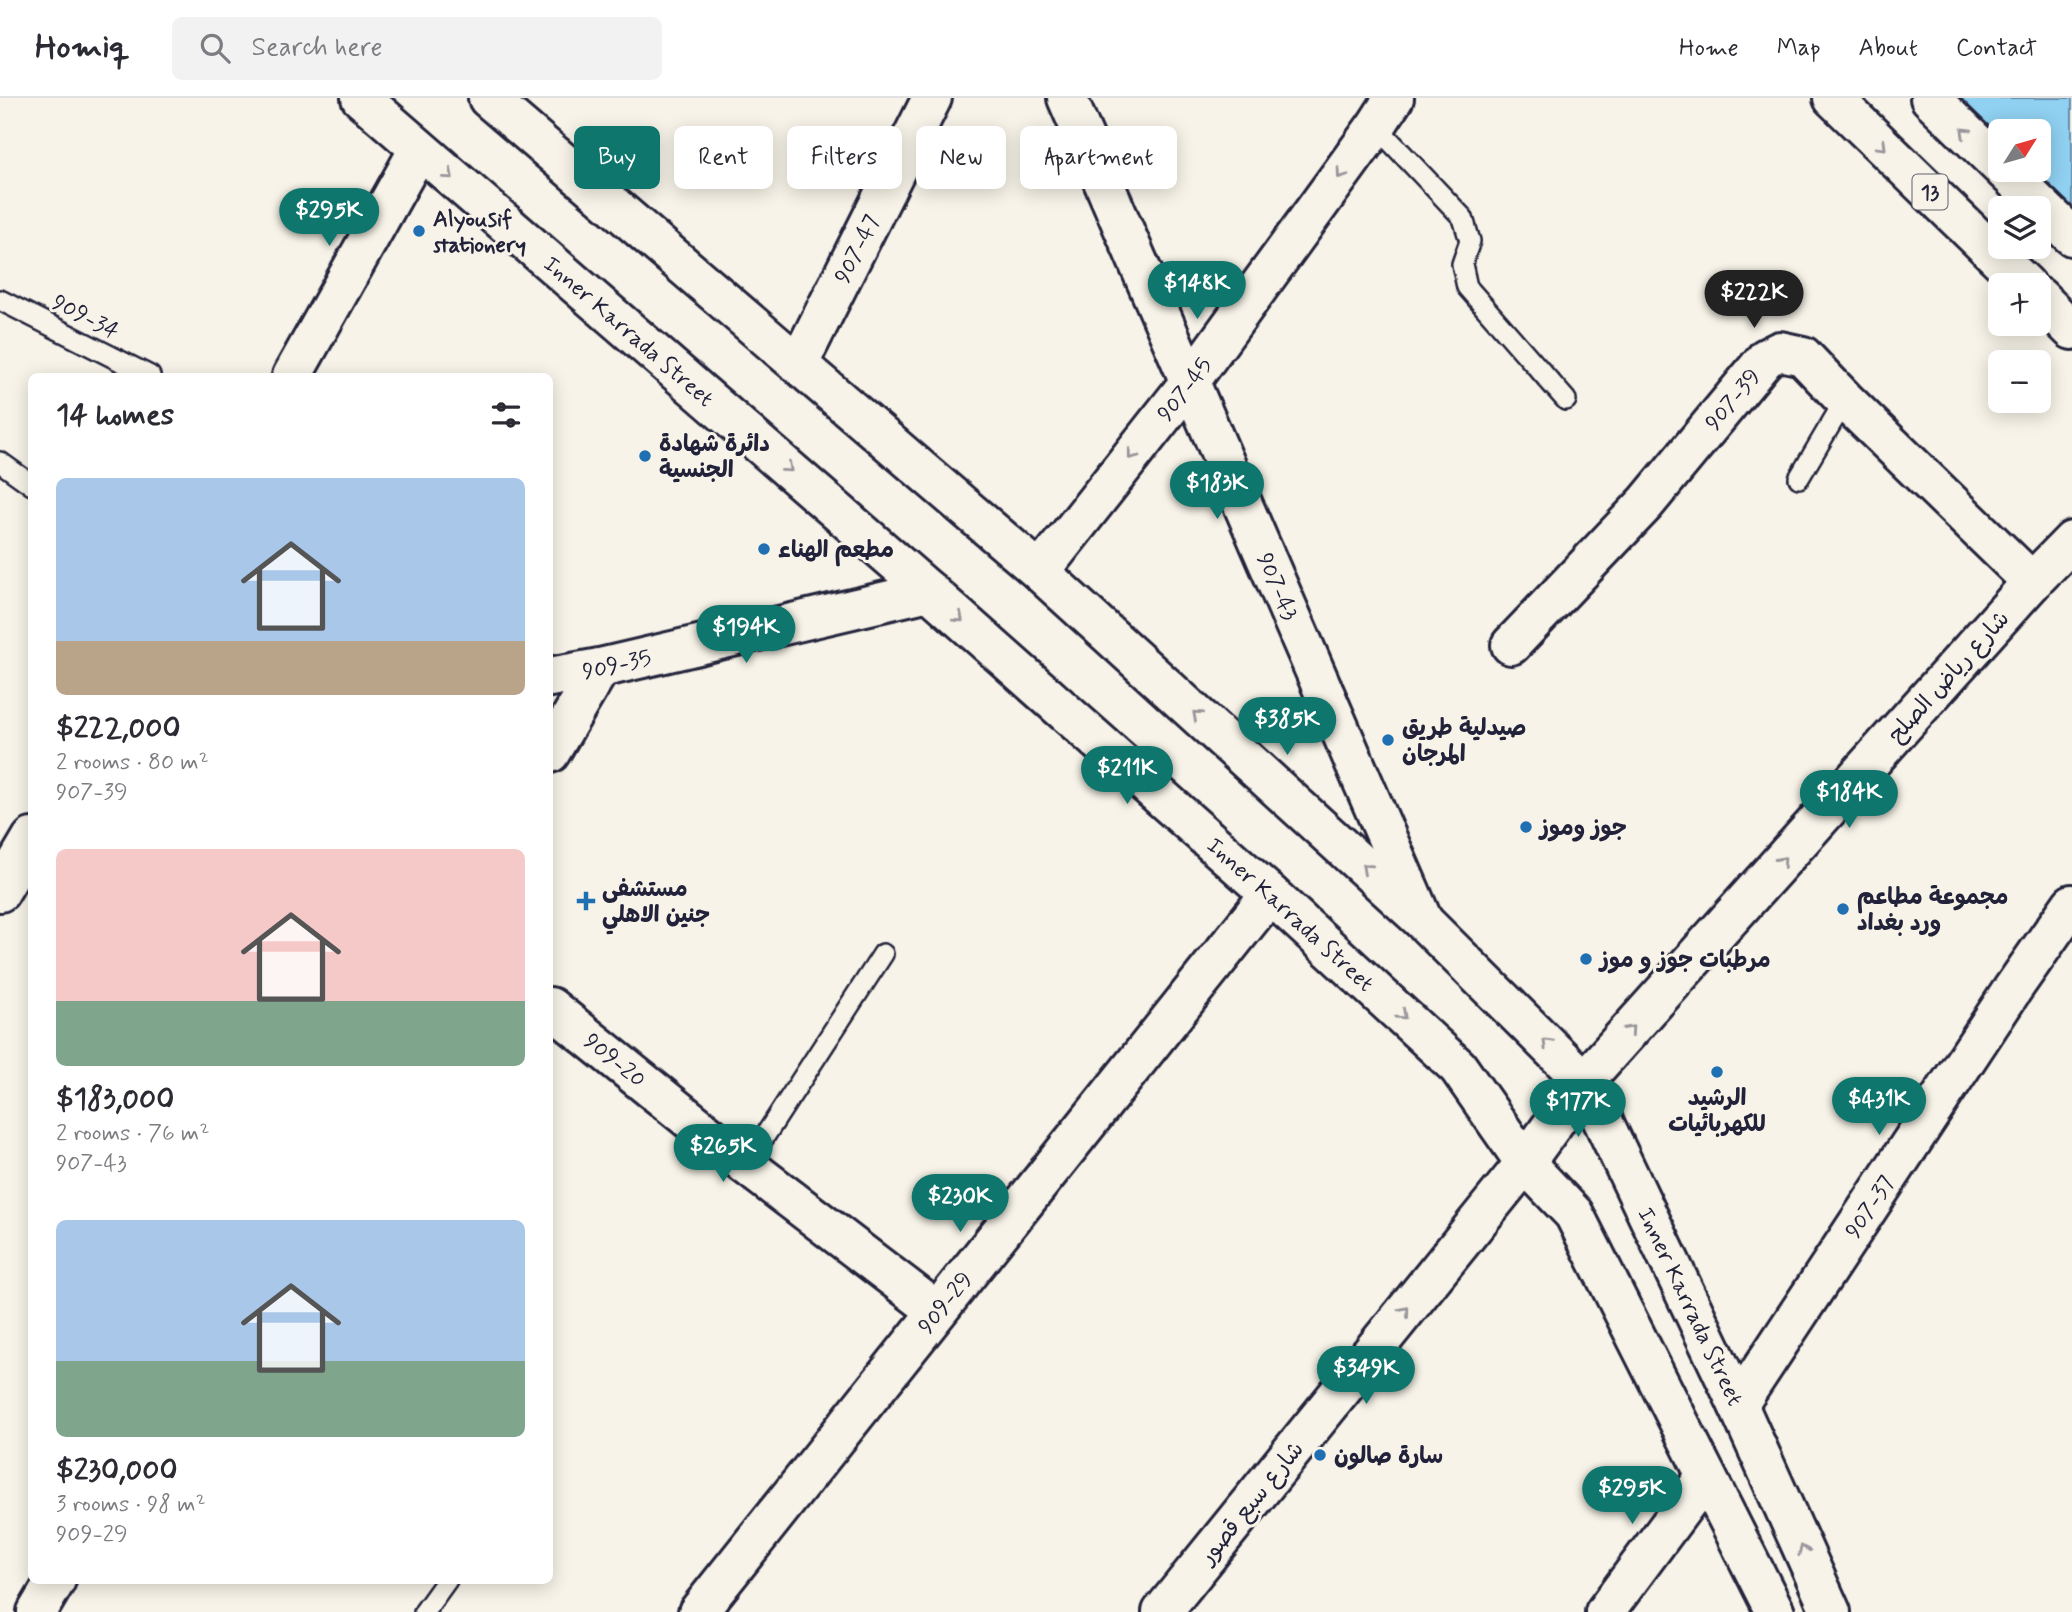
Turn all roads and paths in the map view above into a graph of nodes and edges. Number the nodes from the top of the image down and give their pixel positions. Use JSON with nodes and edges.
{"nodes":[{"id":1,"x":361,"y":98,"type":"edge"},
{"id":2,"x":488,"y":98,"type":"edge"},
{"id":3,"x":932,"y":98,"type":"edge"},
{"id":4,"x":1067,"y":98,"type":"edge"},
{"id":5,"x":1833,"y":98,"type":"edge"},
{"id":6,"x":1930,"y":98,"type":"edge"},
{"id":7,"x":1385,"y":112,"type":"edge"},
{"id":8,"x":419,"y":149,"type":"junction"},
{"id":9,"x":1988,"y":154,"type":"edge"},
{"id":10,"x":2016,"y":182,"type":"edge"},
{"id":11,"x":2072,"y":236,"type":"edge"},
{"id":12,"x":2014,"y":273,"type":"edge"},
{"id":13,"x":0,"y":300,"type":"edge"},
{"id":14,"x":2051,"y":310,"type":"edge"},
{"id":15,"x":2072,"y":330,"type":"edge"},
{"id":16,"x":799,"y":363,"type":"junction"},
{"id":17,"x":144,"y":373,"type":"edge"},
{"id":18,"x":294,"y":373,"type":"edge"},
{"id":19,"x":1189,"y":383,"type":"junction"},
{"id":20,"x":1566,"y":400,"type":"dead end"},
{"id":21,"x":1844,"y":400,"type":"junction"},
{"id":22,"x":0,"y":462,"type":"edge"},
{"id":23,"x":1799,"y":478,"type":"dead end"},
{"id":24,"x":28,"y":482,"type":"edge"},
{"id":25,"x":2072,"y":541,"type":"edge"},
{"id":26,"x":1040,"y":572,"type":"junction"},
{"id":27,"x":2032,"y":582,"type":"junction"},
{"id":28,"x":929,"y":591,"type":"junction"},
{"id":29,"x":1511,"y":645,"type":"dead end"},
{"id":30,"x":600,"y":668,"type":"junction"},
{"id":31,"x":553,"y":676,"type":"edge"},
{"id":32,"x":553,"y":748,"type":"edge"},
{"id":33,"x":28,"y":845,"type":"edge"},
{"id":34,"x":0,"y":892,"type":"edge"},
{"id":35,"x":1270,"y":894,"type":"junction"},
{"id":36,"x":2072,"y":904,"type":"edge"},
{"id":37,"x":1423,"y":921,"type":"junction"},
{"id":38,"x":883,"y":954,"type":"dead end"},
{"id":39,"x":553,"y":1009,"type":"edge"},
{"id":40,"x":1584,"y":1081,"type":"junction"},
{"id":41,"x":1525,"y":1163,"type":"junction"},
{"id":42,"x":746,"y":1165,"type":"junction"},
{"id":43,"x":937,"y":1311,"type":"junction"},
{"id":44,"x":1738,"y":1405,"type":"junction"},
{"id":45,"x":1706,"y":1476,"type":"junction"},
{"id":46,"x":54,"y":1584,"type":"edge"},
{"id":47,"x":444,"y":1584,"type":"edge"},
{"id":48,"x":37,"y":1612,"type":"edge"},
{"id":49,"x":424,"y":1612,"type":"edge"},
{"id":50,"x":698,"y":1612,"type":"edge"},
{"id":51,"x":1161,"y":1612,"type":"edge"},
{"id":52,"x":1605,"y":1612,"type":"edge"},
{"id":53,"x":1774,"y":1612,"type":"edge"},
{"id":54,"x":1831,"y":1612,"type":"edge"}],
"edges":[{"from":1,"to":8,"type":"street","name":"Inner Karrada Street"},
{"from":2,"to":16,"type":"street","name":"Inner Karrada Street"},
{"from":3,"to":16,"type":"street","name":"907-47"},
{"from":4,"to":19,"type":"street","name":"907-43"},
{"from":5,"to":12,"type":"street","number":"13","one_way":true},
{"from":9,"to":6,"type":"street","one_way":true},
{"from":7,"to":19,"type":"street","name":"907-45","one_way":true},
{"from":7,"to":20,"type":"lane"},
{"from":8,"to":18,"type":"street"},
{"from":8,"to":28,"type":"street","name":"Inner Karrada Street","one_way":true},
{"from":10,"to":11,"type":"street"},
{"from":13,"to":17,"type":"lane","name":"909-34"},
{"from":14,"to":15,"type":"street"},
{"from":16,"to":26,"type":"street","name":"Inner Karrada Street"},
{"from":19,"to":26,"type":"street","name":"907-45","one_way":true},
{"from":19,"to":37,"type":"street","name":"907-43"},
{"from":21,"to":23,"type":"lane"},
{"from":21,"to":27,"type":"street","name":"907-39"},
{"from":21,"to":29,"type":"street","name":"907-39"},
{"from":22,"to":24,"type":"lane"},
{"from":25,"to":27,"type":"street","name":"شارع رياض الصلح"},
{"from":37,"to":26,"type":"street","name":"Inner Karrada Street","one_way":true},
{"from":40,"to":27,"type":"street","name":"شارع رياض الصلح","one_way":true},
{"from":28,"to":30,"type":"street","name":"909-35"},
{"from":28,"to":35,"type":"street","name":"Inner Karrada Street","one_way":true},
{"from":30,"to":31,"type":"street","name":"909-35"},
{"from":30,"to":32,"type":"street"},
{"from":33,"to":34,"type":"street"},
{"from":35,"to":41,"type":"street","name":"Inner Karrada Street","one_way":true},
{"from":35,"to":43,"type":"street","name":"909-29"},
{"from":36,"to":44,"type":"street","name":"907-37"},
{"from":40,"to":37,"type":"street","name":"Inner Karrada Street","one_way":true},
{"from":38,"to":42,"type":"lane"},
{"from":39,"to":42,"type":"street","name":"909-20"},
{"from":40,"to":41,"type":"street","name":"شارع رياض الصلح"},
{"from":40,"to":44,"type":"street","name":"Inner Karrada Street"},
{"from":41,"to":45,"type":"street","name":"Inner Karrada Street"},
{"from":51,"to":41,"type":"street","name":"شارع سبع قصور","one_way":true},
{"from":42,"to":43,"type":"street","name":"909-20"},
{"from":43,"to":50,"type":"street","name":"909-29"},
{"from":54,"to":44,"type":"street","name":"Inner Karrada Street","one_way":true},
{"from":45,"to":52,"type":"street"},
{"from":45,"to":53,"type":"street","name":"Inner Karrada Street"},
{"from":46,"to":48,"type":"street"},
{"from":47,"to":49,"type":"lane"}]}
